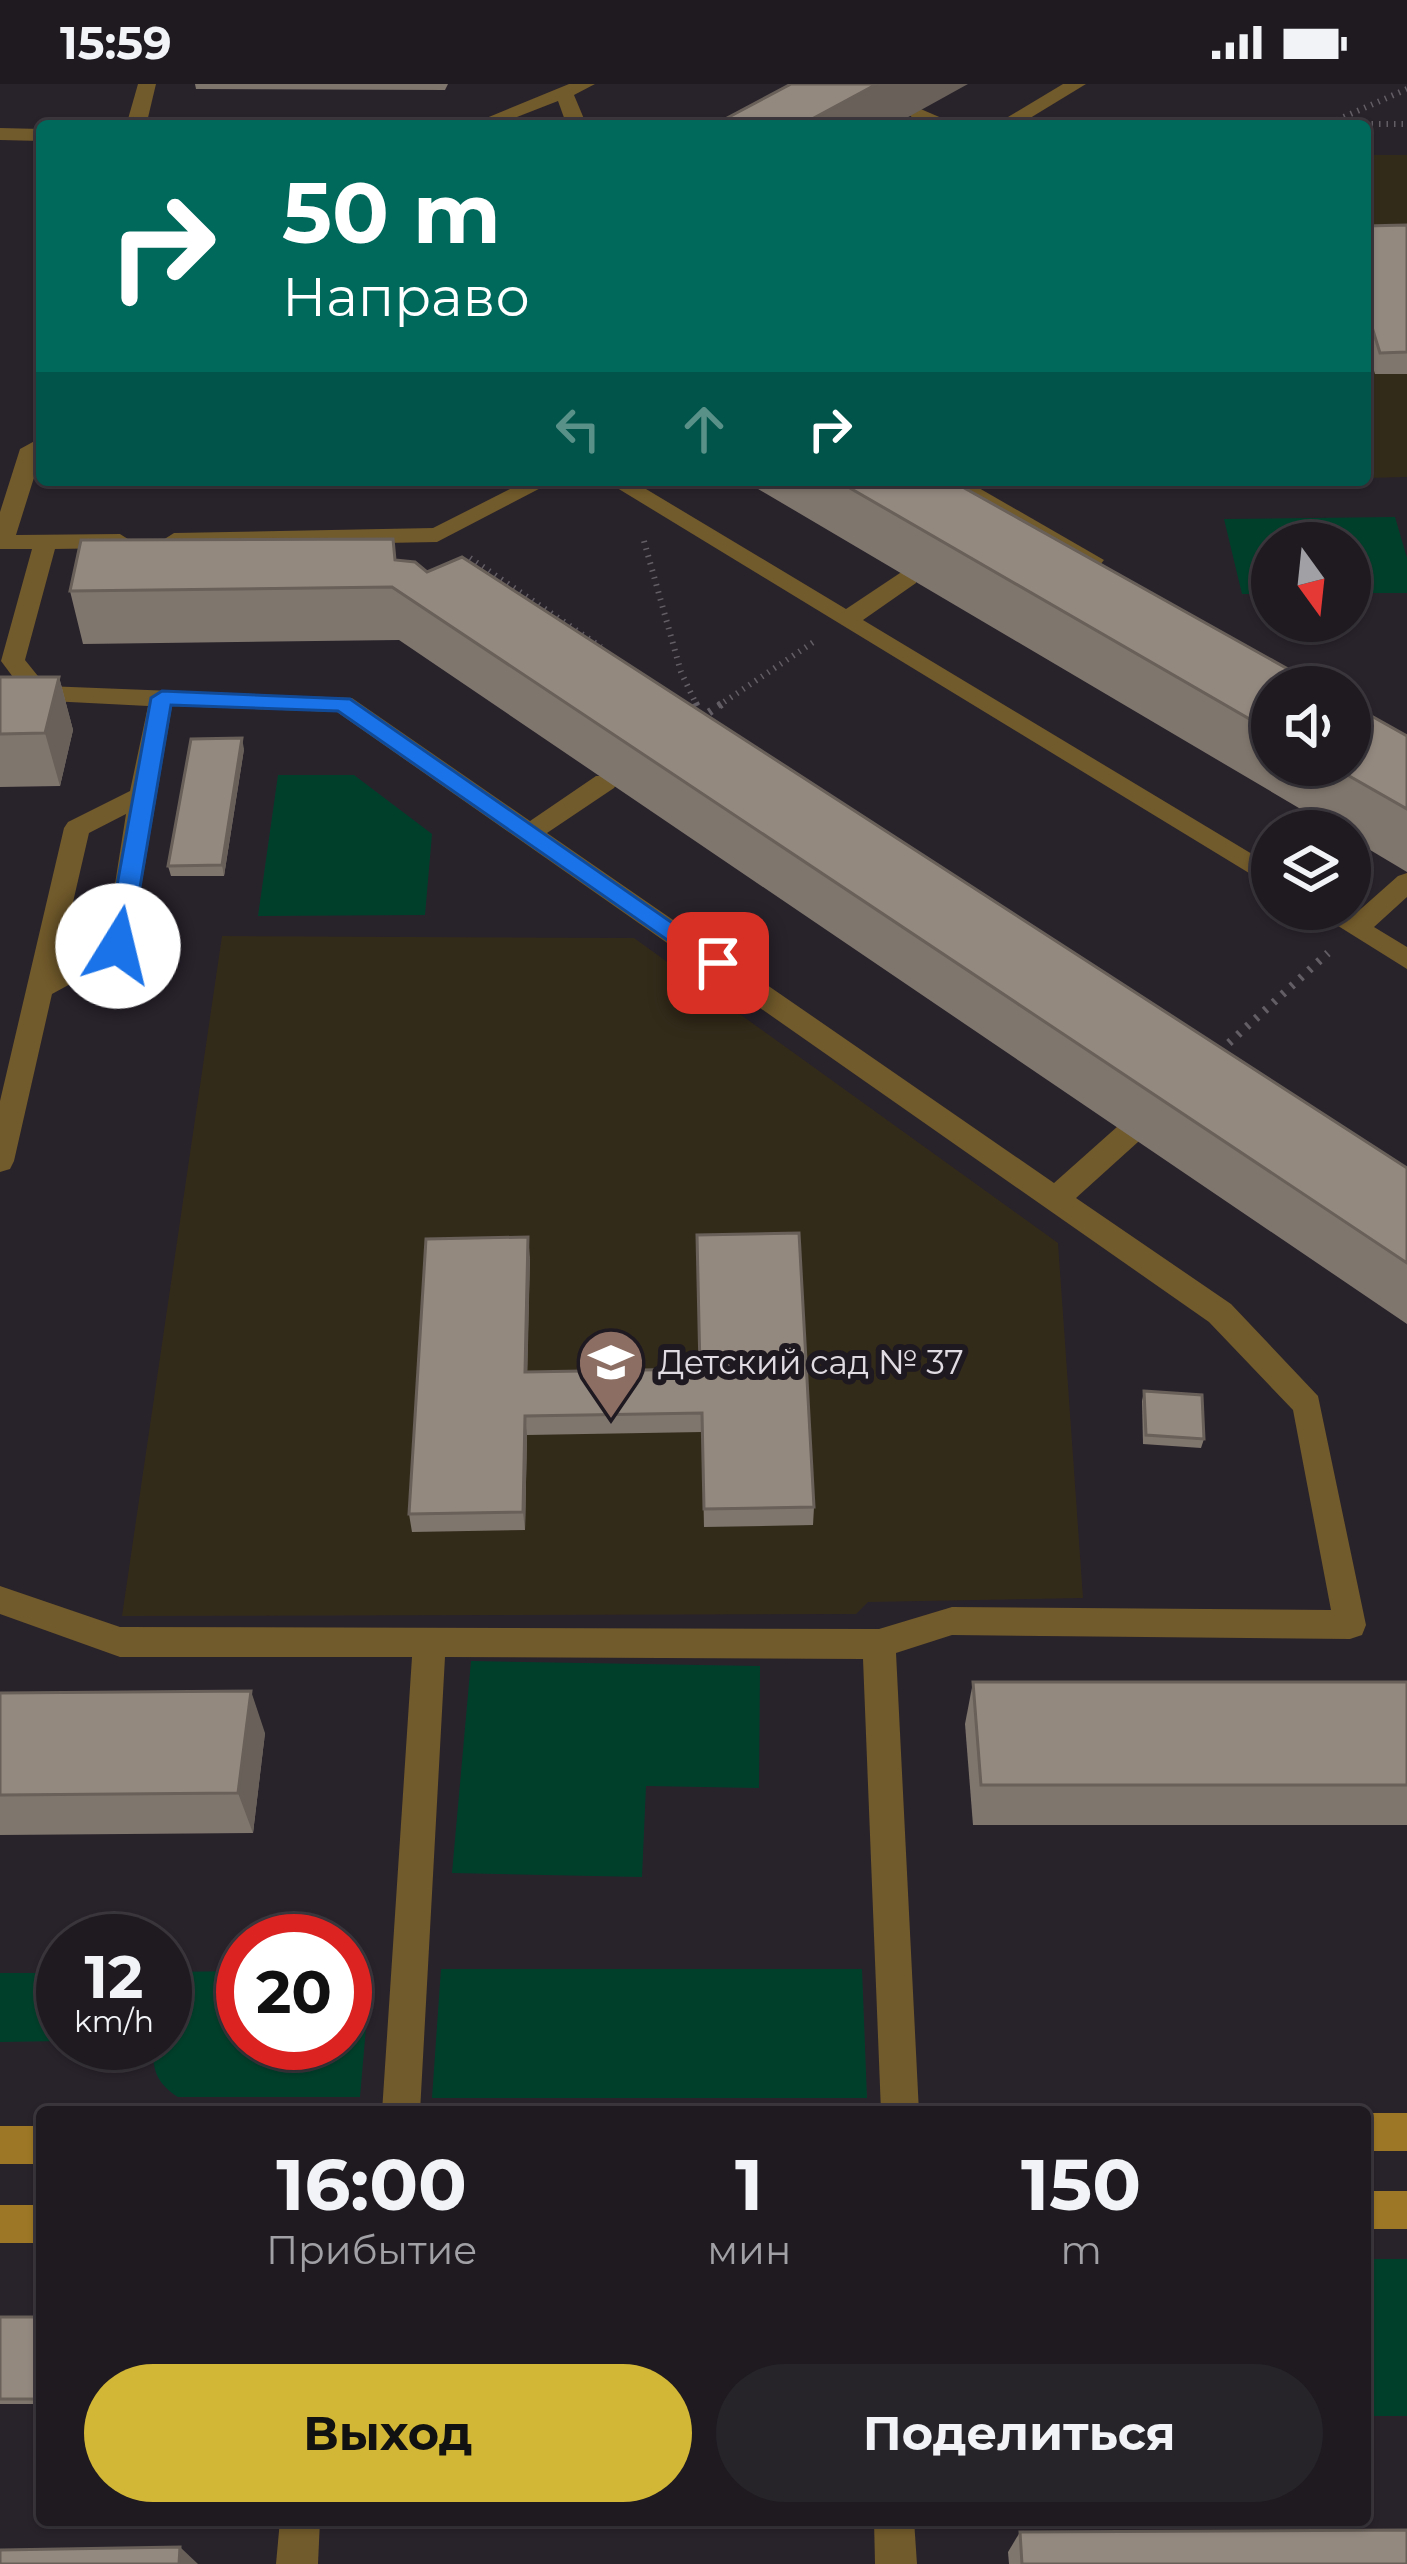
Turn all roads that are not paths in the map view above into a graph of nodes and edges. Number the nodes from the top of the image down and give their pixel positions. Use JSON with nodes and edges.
{"nodes":[{"id":1,"x":147,"y":84,"type":"edge"},
{"id":2,"x":586,"y":84,"type":"edge"},
{"id":3,"x":1077,"y":84,"type":"edge"},
{"id":4,"x":565,"y":95,"type":"junction"},
{"id":5,"x":916,"y":113,"type":"dead end"},
{"id":6,"x":138,"y":120,"type":"edge"},
{"id":7,"x":494,"y":120,"type":"edge"},
{"id":8,"x":575,"y":120,"type":"edge"},
{"id":9,"x":931,"y":120,"type":"edge"},
{"id":10,"x":1014,"y":120,"type":"edge"},
{"id":11,"x":0,"y":134,"type":"edge"},
{"id":12,"x":36,"y":135,"type":"edge"},
{"id":13,"x":36,"y":446,"type":"edge"},
{"id":14,"x":533,"y":486,"type":"edge"},
{"id":15,"x":625,"y":486,"type":"edge"},
{"id":16,"x":960,"y":486,"type":"edge"},
{"id":17,"x":1006,"y":511,"type":"junction"},
{"id":18,"x":975,"y":532,"type":"edge"},
{"id":19,"x":1,"y":542,"type":"edge"},
{"id":20,"x":45,"y":542,"type":"junction"},
{"id":21,"x":1110,"y":570,"type":"edge"},
{"id":22,"x":908,"y":578,"type":"edge"},
{"id":23,"x":846,"y":620,"type":"junction"},
{"id":24,"x":162,"y":698,"type":"junction"},
{"id":25,"x":605,"y":782,"type":"edge"},
{"id":26,"x":142,"y":796,"type":"junction"},
{"id":27,"x":530,"y":833,"type":"junction"},
{"id":28,"x":1251,"y":865,"type":"edge"},
{"id":29,"x":1407,"y":882,"type":"edge"},
{"id":30,"x":1371,"y":914,"type":"edge"},
{"id":31,"x":1359,"y":930,"type":"edge"},
{"id":32,"x":1407,"y":959,"type":"edge"},
{"id":33,"x":38,"y":990,"type":"junction"},
{"id":34,"x":1128,"y":1135,"type":"edge"},
{"id":35,"x":0,"y":1161,"type":"edge"},
{"id":36,"x":1056,"y":1198,"type":"junction"},
{"id":37,"x":0,"y":1600,"type":"edge"},
{"id":38,"x":879,"y":1644,"type":"junction"},
{"id":39,"x":429,"y":1646,"type":"junction"},
{"id":40,"x":401,"y":2106,"type":"edge"},
{"id":41,"x":900,"y":2106,"type":"edge"},
{"id":42,"x":1371,"y":2132,"type":"edge"},
{"id":43,"x":1407,"y":2132,"type":"edge"},
{"id":44,"x":36,"y":2144,"type":"edge"},
{"id":45,"x":0,"y":2145,"type":"edge"},
{"id":46,"x":1371,"y":2210,"type":"edge"},
{"id":47,"x":1407,"y":2210,"type":"edge"},
{"id":48,"x":0,"y":2224,"type":"edge"},
{"id":49,"x":36,"y":2224,"type":"edge"},
{"id":50,"x":300,"y":2526,"type":"edge"},
{"id":51,"x":894,"y":2526,"type":"edge"},
{"id":52,"x":297,"y":2564,"type":"edge"},
{"id":53,"x":896,"y":2564,"type":"edge"}],
"edges":[{"from":1,"to":6,"type":"lane"},
{"from":2,"to":4,"type":"lane"},
{"from":3,"to":10,"type":"lane"},
{"from":4,"to":7,"type":"lane"},
{"from":4,"to":8,"type":"lane"},
{"from":5,"to":9,"type":"lane"},
{"from":11,"to":12,"type":"lane"},
{"from":13,"to":19,"type":"lane"},
{"from":14,"to":20,"type":"lane"},
{"from":15,"to":23,"type":"lane"},
{"from":16,"to":17,"type":"lane"},
{"from":17,"to":18,"type":"lane"},
{"from":17,"to":21,"type":"lane"},
{"from":19,"to":20,"type":"lane"},
{"from":20,"to":24,"type":"lane"},
{"from":22,"to":23,"type":"lane"},
{"from":23,"to":28,"type":"lane"},
{"from":24,"to":26,"type":"lane"},
{"from":24,"to":27,"type":"lane"},
{"from":25,"to":27,"type":"lane"},
{"from":26,"to":33,"type":"lane"},
{"from":26,"to":33,"type":"lane"},
{"from":27,"to":36,"type":"lane"},
{"from":29,"to":30,"type":"lane"},
{"from":31,"to":32,"type":"lane"},
{"from":33,"to":35,"type":"lane"},
{"from":34,"to":36,"type":"lane"},
{"from":36,"to":38,"type":"lane"},
{"from":37,"to":39,"type":"lane"},
{"from":38,"to":39,"type":"lane"},
{"from":38,"to":41,"type":"lane"},
{"from":39,"to":40,"type":"lane"},
{"from":42,"to":43,"type":"street"},
{"from":44,"to":45,"type":"street"},
{"from":46,"to":47,"type":"street"},
{"from":48,"to":49,"type":"street"},
{"from":50,"to":52,"type":"lane"},
{"from":51,"to":53,"type":"lane"}]}
